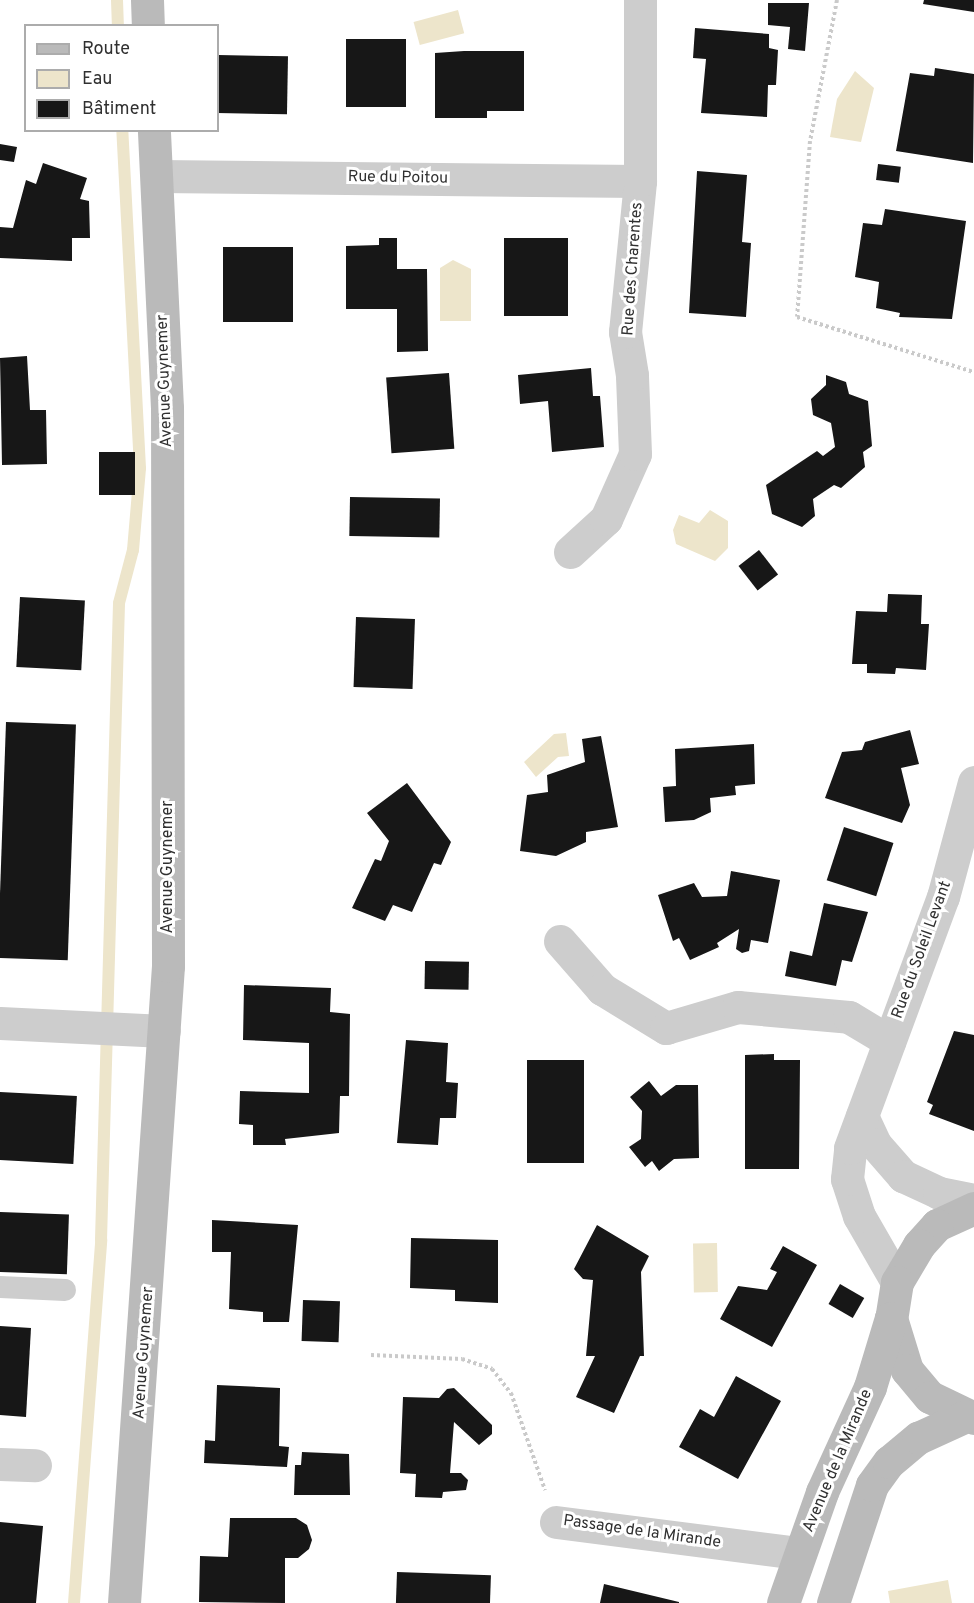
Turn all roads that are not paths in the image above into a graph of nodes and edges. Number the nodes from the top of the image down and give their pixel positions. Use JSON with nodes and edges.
{"nodes":[{"id":1,"x":147,"y":0,"type":"edge"},
{"id":2,"x":640,"y":0,"type":"edge"},
{"id":3,"x":148,"y":24,"type":"edge"},
{"id":4,"x":154,"y":132,"type":"edge"},
{"id":5,"x":157,"y":176,"type":"junction"},
{"id":6,"x":640,"y":181,"type":"junction"},
{"id":7,"x":570,"y":552,"type":"dead end"},
{"id":8,"x":974,"y":782,"type":"edge"},
{"id":9,"x":560,"y":941,"type":"dead end"},
{"id":10,"x":0,"y":1023,"type":"edge"},
{"id":11,"x":164,"y":1031,"type":"junction"},
{"id":12,"x":889,"y":1041,"type":"junction"},
{"id":13,"x":862,"y":1116,"type":"junction"},
{"id":14,"x":974,"y":1200,"type":"edge"},
{"id":15,"x":974,"y":1208,"type":"edge"},
{"id":16,"x":897,"y":1282,"type":"junction"},
{"id":17,"x":0,"y":1287,"type":"edge"},
{"id":18,"x":65,"y":1290,"type":"dead end"},
{"id":19,"x":891,"y":1318,"type":"junction"},
{"id":20,"x":970,"y":1417,"type":"edge"},
{"id":21,"x":0,"y":1464,"type":"edge"},
{"id":22,"x":35,"y":1465,"type":"dead end"},
{"id":23,"x":556,"y":1522,"type":"road end"},
{"id":24,"x":799,"y":1553,"type":"junction"},
{"id":25,"x":124,"y":1603,"type":"edge"},
{"id":26,"x":783,"y":1603,"type":"edge"},
{"id":27,"x":833,"y":1603,"type":"edge"}],
"edges":[{"from":1,"to":3,"type":"street"},
{"from":2,"to":6,"type":"street","name":"Rue des Charentes"},
{"from":4,"to":5,"type":"street","name":"Avenue Guynemer"},
{"from":5,"to":6,"type":"street","name":"Rue du Poitou"},
{"from":5,"to":11,"type":"street","name":"Avenue Guynemer"},
{"from":6,"to":7,"type":"street","name":"Rue des Charentes"},
{"from":8,"to":12,"type":"street","name":"Rue du Soleil Levant"},
{"from":9,"to":12,"type":"street"},
{"from":10,"to":11,"type":"street"},
{"from":11,"to":25,"type":"street","name":"Avenue Guynemer"},
{"from":12,"to":13,"type":"street","name":"Rue du Soleil Levant"},
{"from":13,"to":14,"type":"street"},
{"from":13,"to":16,"type":"street","name":"Rue du Soleil Levant"},
{"from":15,"to":16,"type":"street"},
{"from":16,"to":19,"type":"street","name":"Avenue de la Mirande"},
{"from":17,"to":18,"type":"lane"},
{"from":19,"to":20,"type":"street"},
{"from":19,"to":24,"type":"street","name":"Avenue de la Mirande"},
{"from":20,"to":27,"type":"street"},
{"from":21,"to":22,"type":"street"},
{"from":23,"to":24,"type":"street","name":"Passage de la Mirande"},
{"from":24,"to":26,"type":"street","name":"Avenue de la Mirande"}]}
